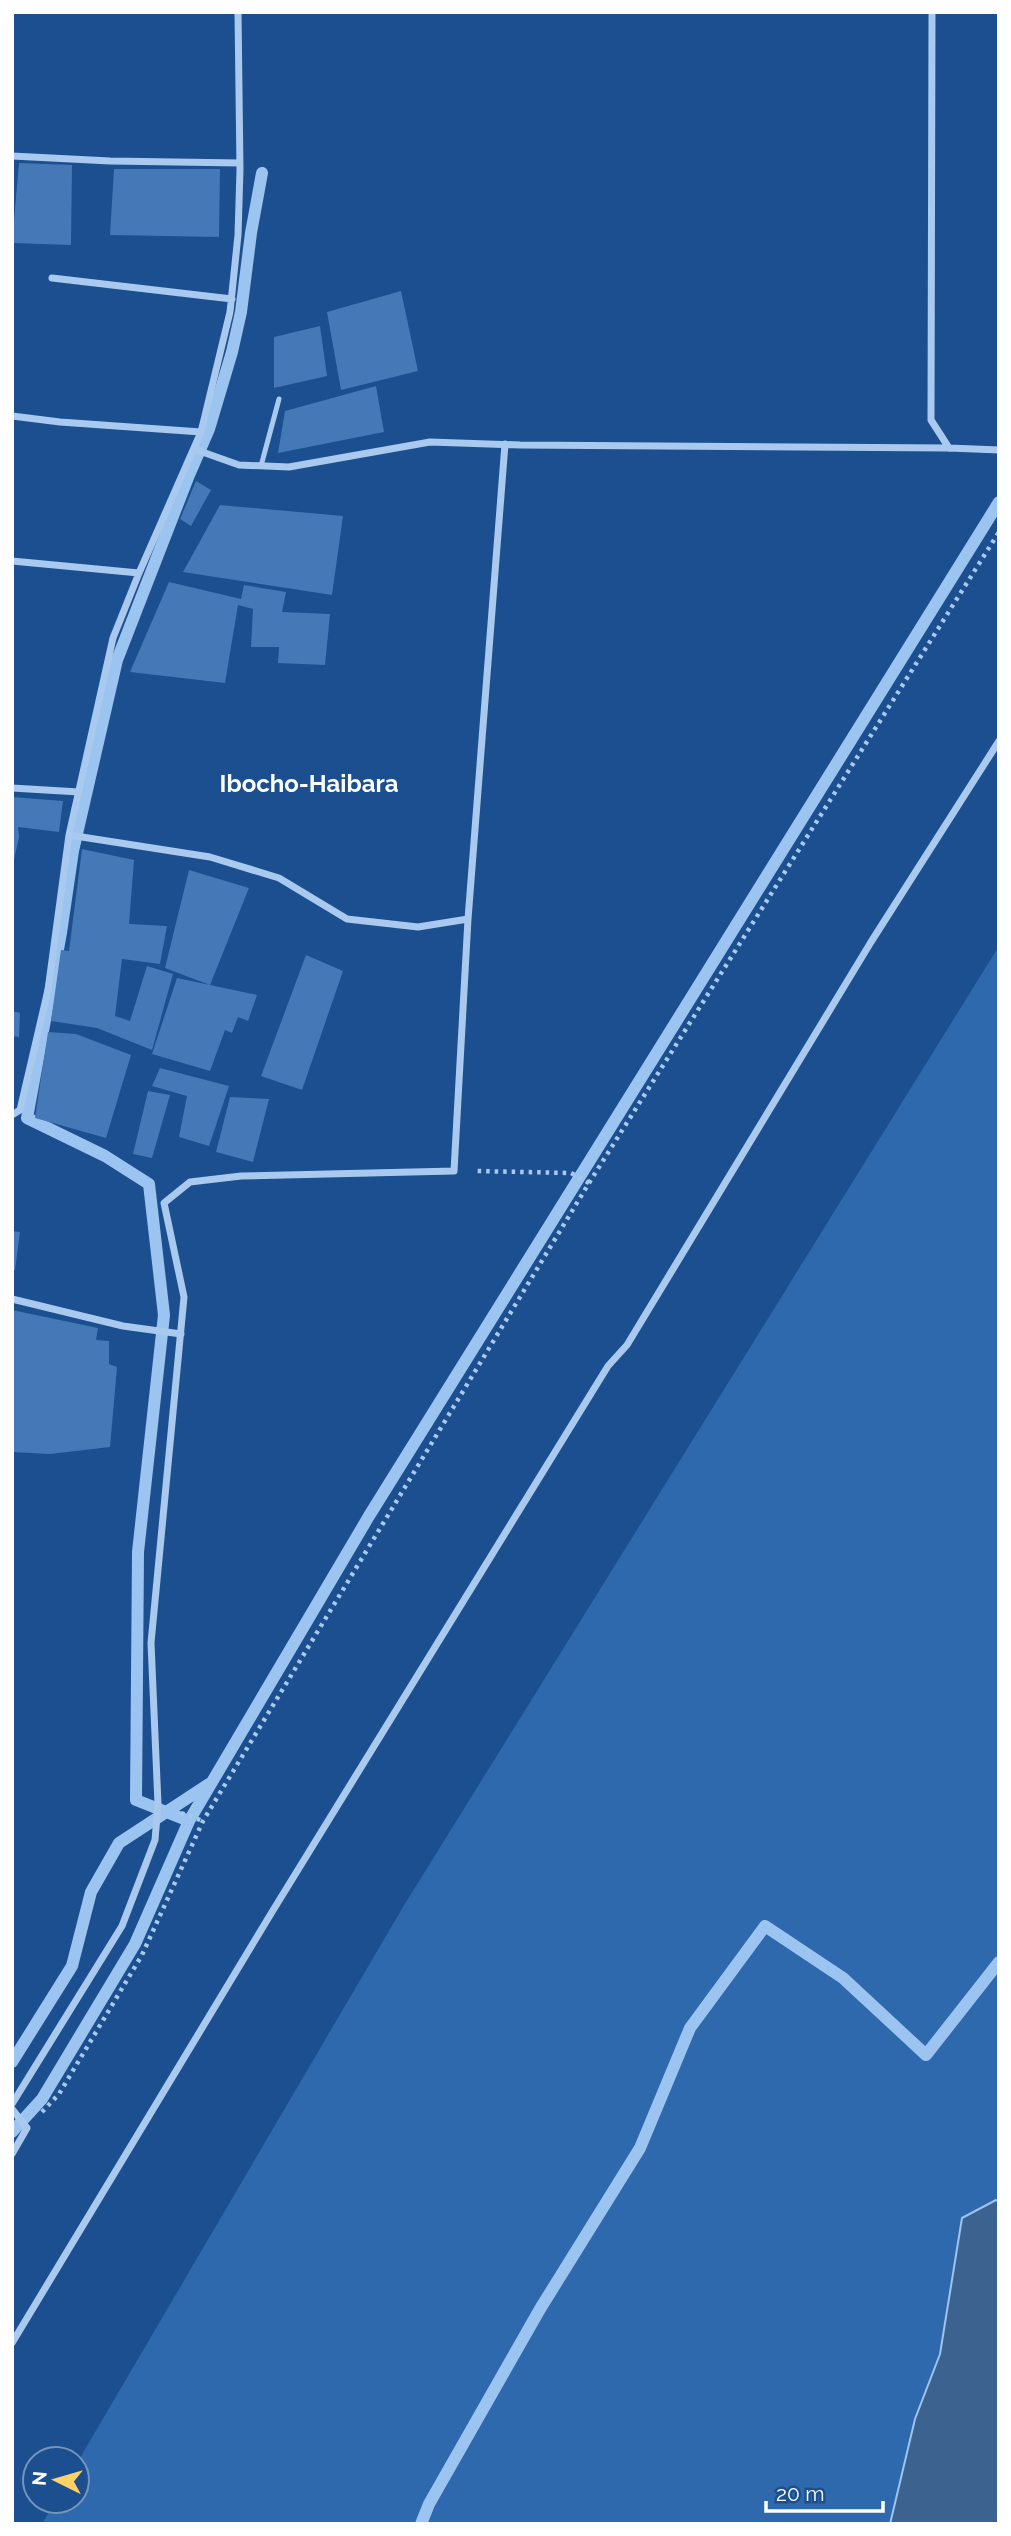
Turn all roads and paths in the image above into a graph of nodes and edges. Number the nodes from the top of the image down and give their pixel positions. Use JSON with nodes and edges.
{"nodes":[{"id":1,"x":238,"y":12,"type":"edge"},
{"id":2,"x":932,"y":12,"type":"edge"},
{"id":3,"x":12,"y":156,"type":"edge"},
{"id":4,"x":240,"y":163,"type":"junction"},
{"id":5,"x":52,"y":278,"type":"dead end"},
{"id":6,"x":232,"y":299,"type":"junction"},
{"id":7,"x":279,"y":399,"type":"dead end"},
{"id":8,"x":12,"y":416,"type":"edge"},
{"id":9,"x":201,"y":432,"type":"junction"},
{"id":10,"x":505,"y":444,"type":"junction"},
{"id":11,"x":949,"y":448,"type":"junction"},
{"id":12,"x":194,"y":449,"type":"junction"},
{"id":13,"x":999,"y":450,"type":"edge"},
{"id":14,"x":261,"y":466,"type":"junction"},
{"id":15,"x":999,"y":532,"type":"edge"},
{"id":16,"x":12,"y":561,"type":"edge"},
{"id":17,"x":139,"y":573,"type":"junction"},
{"id":18,"x":999,"y":741,"type":"edge"},
{"id":19,"x":12,"y":788,"type":"edge"},
{"id":20,"x":79,"y":792,"type":"junction"},
{"id":21,"x":69,"y":835,"type":"junction"},
{"id":22,"x":467,"y":919,"type":"junction"},
{"id":23,"x":12,"y":1115,"type":"edge"},
{"id":24,"x":454,"y":1171,"type":"junction"},
{"id":25,"x":589,"y":1184,"type":"junction"},
{"id":26,"x":12,"y":1299,"type":"edge"},
{"id":27,"x":181,"y":1334,"type":"junction"},
{"id":28,"x":12,"y":2104,"type":"edge"},
{"id":29,"x":12,"y":2109,"type":"edge"},
{"id":30,"x":27,"y":2128,"type":"junction"},
{"id":31,"x":12,"y":2154,"type":"edge"},
{"id":32,"x":12,"y":2343,"type":"edge"}],
"edges":[{"from":1,"to":4,"type":"street"},
{"from":2,"to":11,"type":"street"},
{"from":3,"to":4,"type":"street"},
{"from":4,"to":6,"type":"street"},
{"from":5,"to":6,"type":"street"},
{"from":6,"to":9,"type":"street"},
{"from":7,"to":14,"type":"lane"},
{"from":8,"to":9,"type":"street"},
{"from":9,"to":12,"type":"street"},
{"from":10,"to":11,"type":"street"},
{"from":10,"to":14,"type":"street"},
{"from":10,"to":22,"type":"street"},
{"from":11,"to":13,"type":"street"},
{"from":12,"to":14,"type":"street"},
{"from":12,"to":17,"type":"street"},
{"from":15,"to":25,"type":"path"},
{"from":16,"to":17,"type":"street"},
{"from":17,"to":20,"type":"street"},
{"from":18,"to":32,"type":"street"},
{"from":19,"to":20,"type":"street"},
{"from":20,"to":21,"type":"street"},
{"from":21,"to":22,"type":"street"},
{"from":21,"to":23,"type":"street"},
{"from":22,"to":24,"type":"street"},
{"from":24,"to":25,"type":"path"},
{"from":24,"to":27,"type":"street"},
{"from":25,"to":30,"type":"path"},
{"from":26,"to":27,"type":"street"},
{"from":27,"to":28,"type":"street"},
{"from":29,"to":30,"type":"street"},
{"from":30,"to":31,"type":"street"}]}
